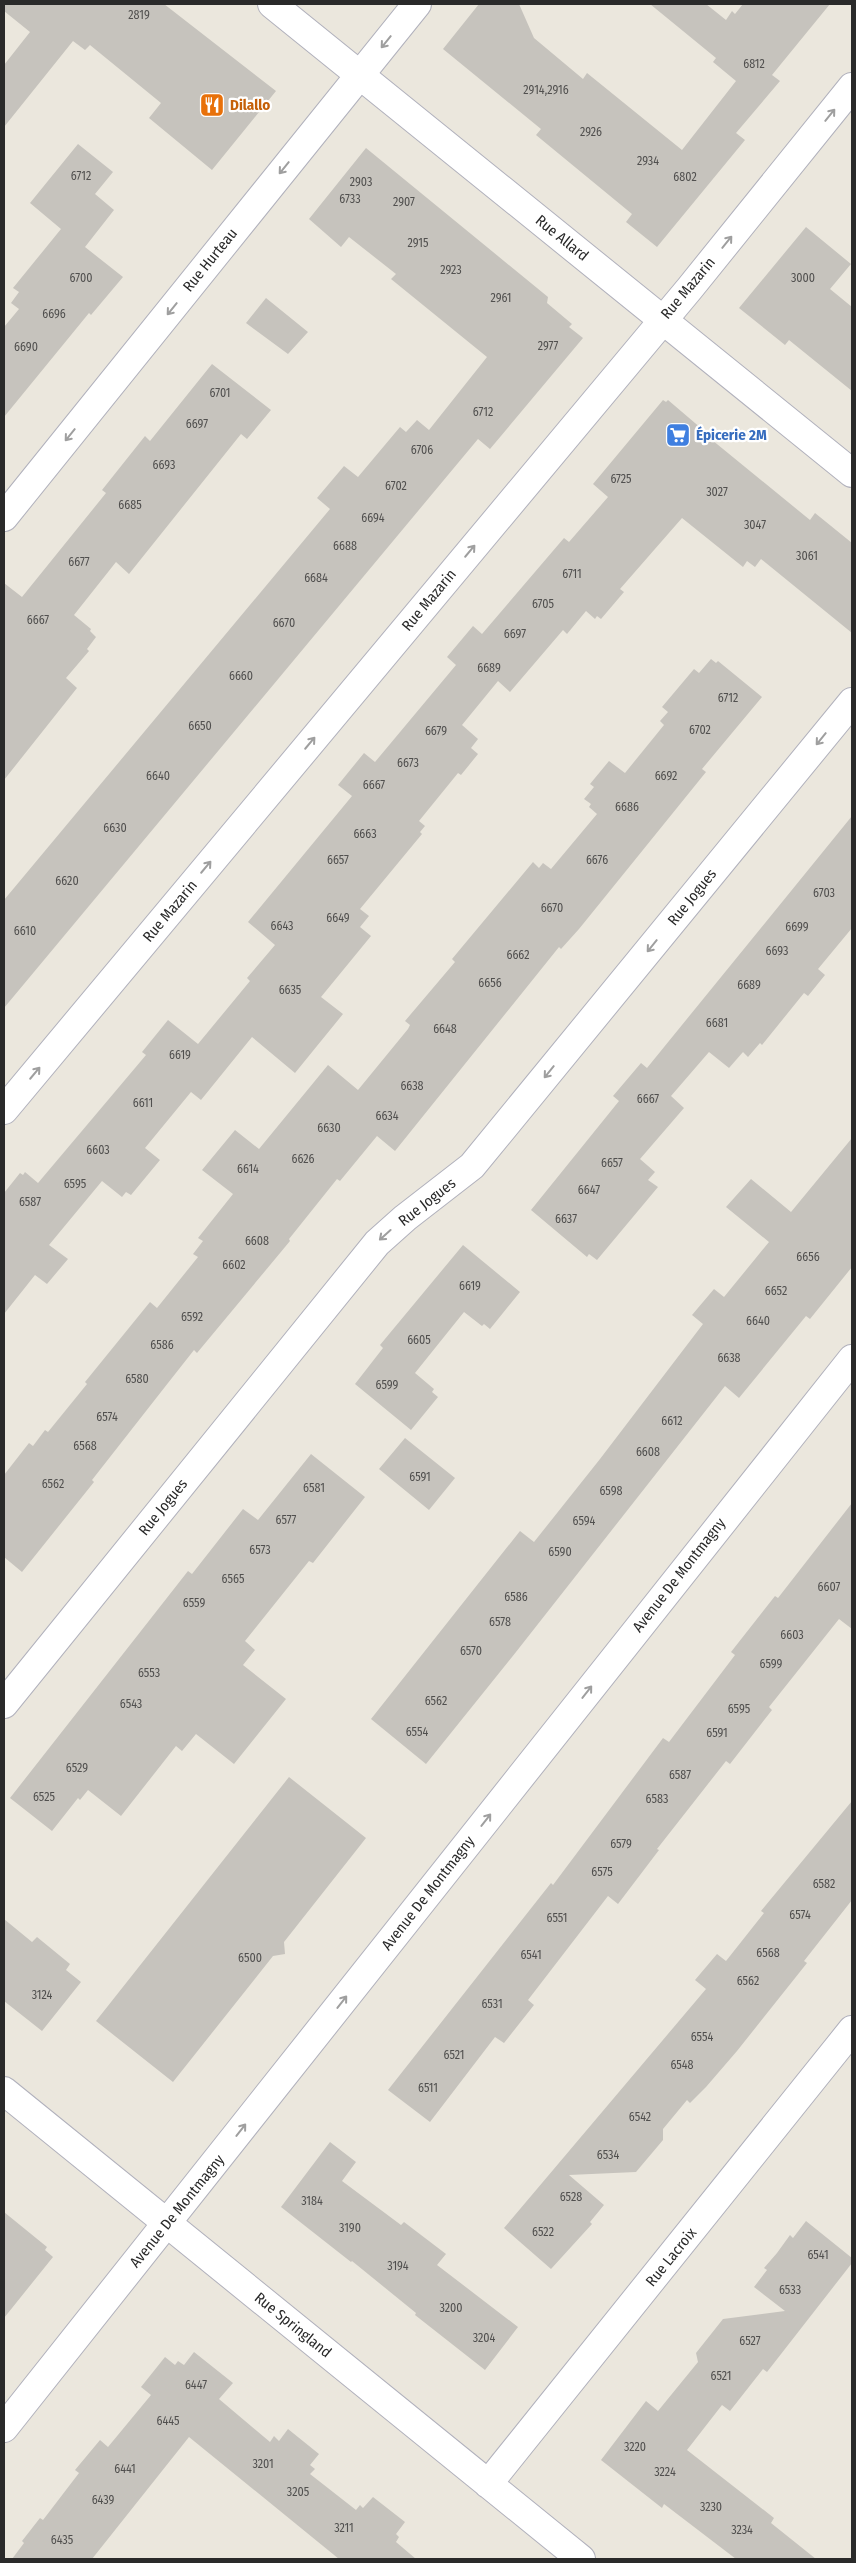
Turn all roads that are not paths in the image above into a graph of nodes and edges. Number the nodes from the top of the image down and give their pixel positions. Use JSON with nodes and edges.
{"nodes":[{"id":1,"x":272,"y":4,"type":"edge"},
{"id":2,"x":417,"y":4,"type":"edge"},
{"id":3,"x":360,"y":74,"type":"junction"},
{"id":4,"x":852,"y":87,"type":"edge"},
{"id":5,"x":662,"y":319,"type":"junction"},
{"id":6,"x":852,"y":473,"type":"edge"},
{"id":7,"x":4,"y":517,"type":"edge"},
{"id":8,"x":852,"y":702,"type":"edge"},
{"id":9,"x":4,"y":1110,"type":"edge"},
{"id":10,"x":852,"y":1358,"type":"edge"},
{"id":11,"x":4,"y":1704,"type":"edge"},
{"id":12,"x":852,"y":2030,"type":"edge"},
{"id":13,"x":4,"y":2091,"type":"edge"},
{"id":14,"x":167,"y":2223,"type":"junction"},
{"id":15,"x":4,"y":2428,"type":"edge"},
{"id":16,"x":488,"y":2484,"type":"junction"},
{"id":17,"x":581,"y":2559,"type":"edge"}],
"edges":[{"from":1,"to":3,"type":"street","name":"Rue Allard"},
{"from":2,"to":3,"type":"street","name":"Rue Hurteau","one_way":true},
{"from":3,"to":5,"type":"street","name":"Rue Allard"},
{"from":3,"to":7,"type":"street","name":"Rue Hurteau","one_way":true},
{"from":5,"to":4,"type":"street","name":"Rue Mazarin","one_way":true},
{"from":5,"to":6,"type":"street","name":"Rue Allard"},
{"from":9,"to":5,"type":"street","name":"Rue Mazarin","one_way":true},
{"from":8,"to":11,"type":"street","name":"Rue Jogues","one_way":true},
{"from":14,"to":10,"type":"street","name":"Avenue De Montmagny","one_way":true},
{"from":12,"to":16,"type":"street","name":"Rue Lacroix"},
{"from":13,"to":14,"type":"street","name":"Rue Springland"},
{"from":14,"to":15,"type":"street","name":"Avenue De Montmagny"},
{"from":14,"to":16,"type":"street","name":"Rue Springland"},
{"from":16,"to":17,"type":"street","name":"Rue Springland"}]}
